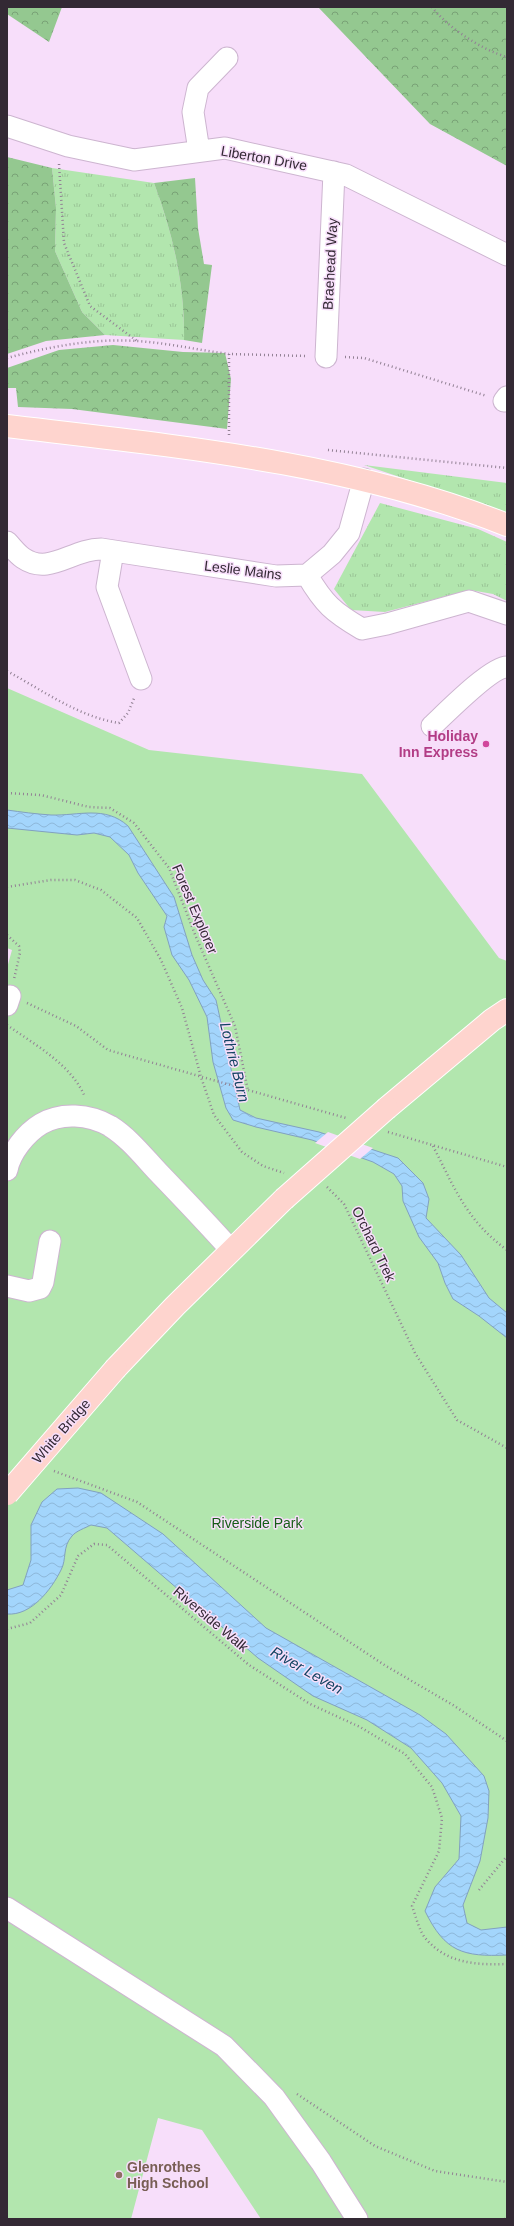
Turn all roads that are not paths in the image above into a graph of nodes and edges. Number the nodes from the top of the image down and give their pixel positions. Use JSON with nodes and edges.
{"nodes":[{"id":1,"x":227,"y":58,"type":"dead end"},
{"id":2,"x":7,"y":126,"type":"edge"},
{"id":3,"x":199,"y":151,"type":"junction"},
{"id":4,"x":334,"y":172,"type":"junction"},
{"id":5,"x":507,"y":254,"type":"edge"},
{"id":6,"x":326,"y":357,"type":"dead end"},
{"id":7,"x":7,"y":426,"type":"edge"},
{"id":8,"x":364,"y":479,"type":"junction"},
{"id":9,"x":507,"y":525,"type":"edge"},
{"id":10,"x":7,"y":542,"type":"edge"},
{"id":11,"x":113,"y":551,"type":"junction"},
{"id":12,"x":307,"y":575,"type":"junction"},
{"id":13,"x":507,"y":614,"type":"edge"},
{"id":14,"x":507,"y":667,"type":"edge"},
{"id":15,"x":141,"y":680,"type":"dead end"},
{"id":16,"x":432,"y":726,"type":"dead end"},
{"id":17,"x":507,"y":1010,"type":"edge"},
{"id":18,"x":7,"y":1170,"type":"edge"},
{"id":19,"x":50,"y":1241,"type":"dead end"},
{"id":20,"x":231,"y":1250,"type":"junction"},
{"id":21,"x":7,"y":1286,"type":"edge"},
{"id":22,"x":7,"y":1494,"type":"edge"},
{"id":23,"x":7,"y":1908,"type":"edge"},
{"id":24,"x":357,"y":2219,"type":"edge"}],
"edges":[{"from":1,"to":3,"type":"street"},
{"from":2,"to":3,"type":"street","name":"Liberton Drive"},
{"from":3,"to":4,"type":"street","name":"Liberton Drive"},
{"from":4,"to":5,"type":"street","name":"Liberton Drive"},
{"from":4,"to":6,"type":"street","name":"Braehead Way"},
{"from":7,"to":8,"type":"main road"},
{"from":8,"to":9,"type":"main road"},
{"from":8,"to":12,"type":"street"},
{"from":10,"to":11,"type":"street","name":"Leslie Mains"},
{"from":11,"to":12,"type":"street","name":"Leslie Mains"},
{"from":11,"to":15,"type":"street"},
{"from":12,"to":13,"type":"street"},
{"from":14,"to":16,"type":"street"},
{"from":17,"to":20,"type":"main road","name":"White Bridge","bridge":true},
{"from":18,"to":20,"type":"street"},
{"from":19,"to":21,"type":"street"},
{"from":20,"to":22,"type":"main road","name":"White Bridge","bridge":true},
{"from":23,"to":24,"type":"street"}]}
